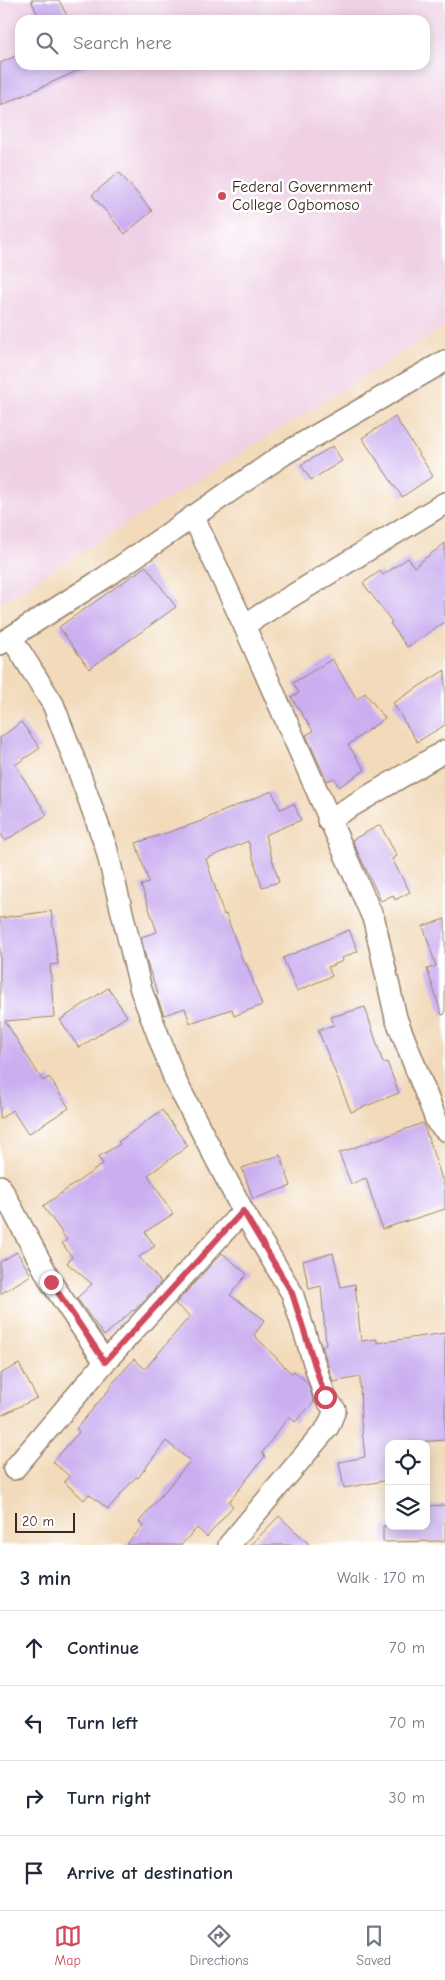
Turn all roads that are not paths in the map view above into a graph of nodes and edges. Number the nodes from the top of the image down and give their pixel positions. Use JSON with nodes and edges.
{"nodes":[{"id":1,"x":445,"y":361,"type":"edge"},
{"id":2,"x":445,"y":503,"type":"edge"},
{"id":3,"x":193,"y":516,"type":"junction"},
{"id":4,"x":244,"y":625,"type":"junction"},
{"id":5,"x":6,"y":640,"type":"edge"},
{"id":6,"x":445,"y":751,"type":"edge"},
{"id":7,"x":328,"y":820,"type":"junction"},
{"id":8,"x":445,"y":1130,"type":"edge"},
{"id":9,"x":0,"y":1186,"type":"edge"},
{"id":10,"x":243,"y":1211,"type":"junction"},
{"id":11,"x":105,"y":1362,"type":"junction"},
{"id":12,"x":14,"y":1469,"type":"dead end"},
{"id":13,"x":228,"y":1545,"type":"edge"}],
"edges":[{"from":1,"to":3,"type":"street"},
{"from":2,"to":4,"type":"street"},
{"from":3,"to":4,"type":"street"},
{"from":3,"to":5,"type":"street"},
{"from":4,"to":7,"type":"street"},
{"from":5,"to":10,"type":"street"},
{"from":6,"to":7,"type":"street"},
{"from":7,"to":8,"type":"street"},
{"from":9,"to":11,"type":"street"},
{"from":10,"to":11,"type":"street"},
{"from":10,"to":13,"type":"street"},
{"from":11,"to":12,"type":"street"}]}
